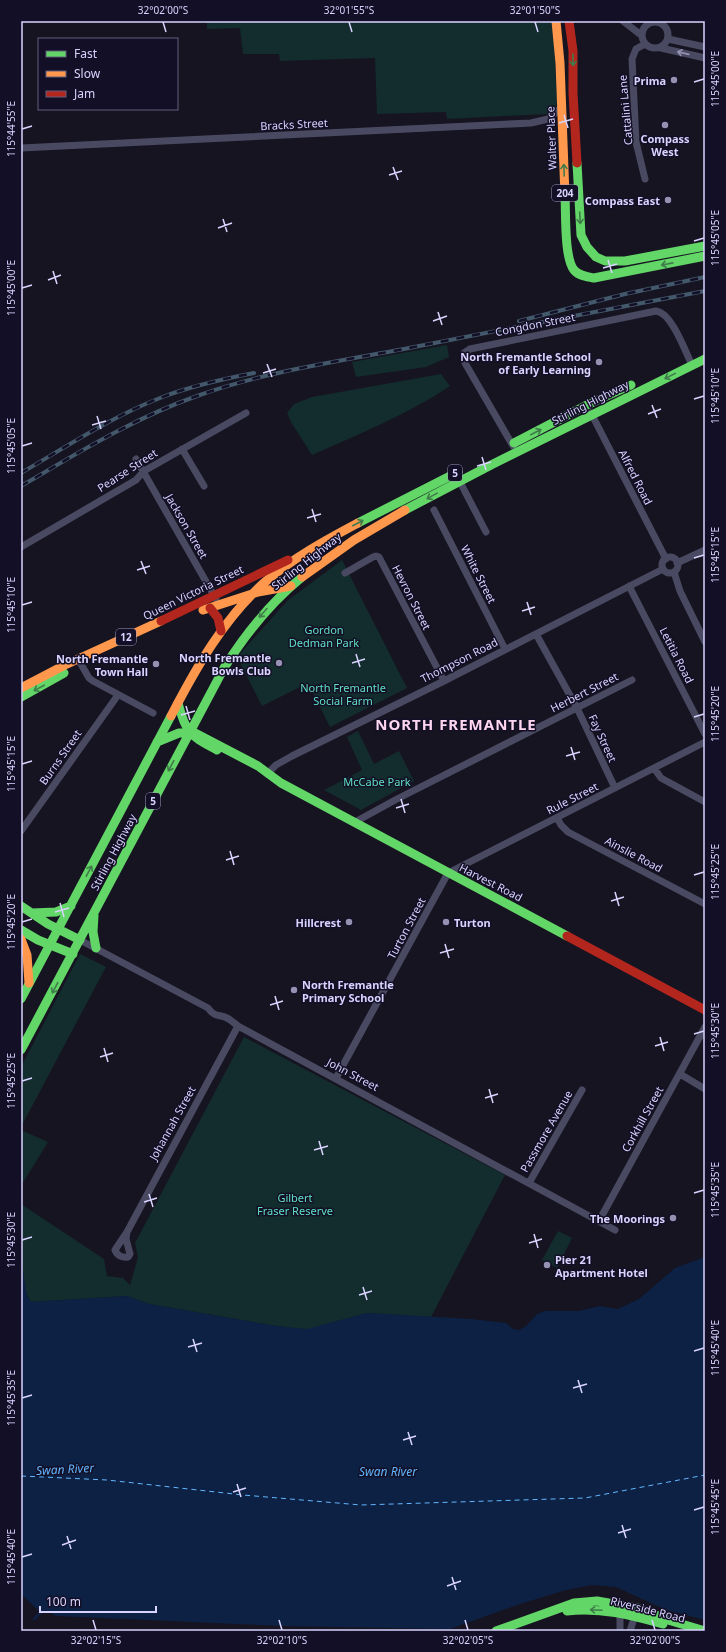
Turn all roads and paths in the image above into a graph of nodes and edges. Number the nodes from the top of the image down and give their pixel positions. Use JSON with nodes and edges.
{"nodes":[{"id":1,"x":556,"y":21,"type":"edge"},
{"id":2,"x":561,"y":21,"type":"edge"},
{"id":3,"x":569,"y":21,"type":"edge"},
{"id":4,"x":623,"y":21,"type":"edge"},
{"id":5,"x":646,"y":22,"type":"edge"},
{"id":6,"x":558,"y":30,"type":"junction"},
{"id":7,"x":641,"y":35,"type":"junction"},
{"id":8,"x":668,"y":39,"type":"junction"},
{"id":9,"x":644,"y":44,"type":"junction"},
{"id":10,"x":661,"y":48,"type":"junction"},
{"id":11,"x":705,"y":48,"type":"edge"},
{"id":12,"x":705,"y":58,"type":"edge"},
{"id":13,"x":562,"y":107,"type":"junction"},
{"id":14,"x":21,"y":148,"type":"edge"},
{"id":15,"x":645,"y":180,"type":"dead end"},
{"id":16,"x":705,"y":246,"type":"edge"},
{"id":17,"x":705,"y":256,"type":"edge"},
{"id":18,"x":705,"y":350,"type":"edge"},
{"id":19,"x":705,"y":359,"type":"edge"},
{"id":20,"x":690,"y":362,"type":"junction"},
{"id":21,"x":587,"y":405,"type":"junction"},
{"id":22,"x":246,"y":413,"type":"dead end"},
{"id":23,"x":591,"y":414,"type":"junction"},
{"id":24,"x":512,"y":448,"type":"junction"},
{"id":25,"x":182,"y":449,"type":"junction"},
{"id":26,"x":494,"y":453,"type":"dead end"},
{"id":27,"x":136,"y":459,"type":"dead end"},
{"id":28,"x":482,"y":459,"type":"dead end"},
{"id":29,"x":468,"y":466,"type":"dead end"},
{"id":30,"x":144,"y":471,"type":"junction"},
{"id":31,"x":459,"y":480,"type":"junction"},
{"id":32,"x":204,"y":486,"type":"dead end"},
{"id":33,"x":434,"y":510,"type":"dead end"},
{"id":34,"x":486,"y":532,"type":"dead end"},
{"id":35,"x":21,"y":547,"type":"edge"},
{"id":36,"x":310,"y":549,"type":"junction"},
{"id":37,"x":705,"y":550,"type":"edge"},
{"id":38,"x":666,"y":559,"type":"junction"},
{"id":39,"x":678,"y":563,"type":"junction"},
{"id":40,"x":663,"y":569,"type":"junction"},
{"id":41,"x":674,"y":572,"type":"junction"},
{"id":42,"x":345,"y":573,"type":"dead end"},
{"id":43,"x":291,"y":586,"type":"junction"},
{"id":44,"x":630,"y":586,"type":"junction"},
{"id":45,"x":252,"y":594,"type":"junction"},
{"id":46,"x":217,"y":600,"type":"junction"},
{"id":47,"x":210,"y":608,"type":"junction"},
{"id":48,"x":221,"y":631,"type":"junction"},
{"id":49,"x":536,"y":634,"type":"junction"},
{"id":50,"x":705,"y":642,"type":"edge"},
{"id":51,"x":505,"y":649,"type":"junction"},
{"id":52,"x":79,"y":662,"type":"junction"},
{"id":53,"x":632,"y":680,"type":"dead end"},
{"id":54,"x":444,"y":681,"type":"junction"},
{"id":55,"x":21,"y":688,"type":"edge"},
{"id":56,"x":118,"y":695,"type":"junction"},
{"id":57,"x":21,"y":697,"type":"edge"},
{"id":58,"x":178,"y":702,"type":"junction"},
{"id":59,"x":577,"y":708,"type":"junction"},
{"id":60,"x":153,"y":713,"type":"dead end"},
{"id":61,"x":189,"y":732,"type":"junction"},
{"id":62,"x":705,"y":734,"type":"edge"},
{"id":63,"x":157,"y":742,"type":"junction"},
{"id":64,"x":705,"y":742,"type":"edge"},
{"id":65,"x":654,"y":768,"type":"junction"},
{"id":66,"x":267,"y":774,"type":"junction"},
{"id":67,"x":615,"y":788,"type":"junction"},
{"id":68,"x":705,"y":802,"type":"edge"},
{"id":69,"x":557,"y":818,"type":"junction"},
{"id":70,"x":355,"y":822,"type":"junction"},
{"id":71,"x":21,"y":831,"type":"edge"},
{"id":72,"x":448,"y":873,"type":"junction"},
{"id":73,"x":705,"y":904,"type":"edge"},
{"id":74,"x":21,"y":906,"type":"edge"},
{"id":75,"x":71,"y":906,"type":"junction"},
{"id":76,"x":32,"y":913,"type":"junction"},
{"id":77,"x":94,"y":914,"type":"junction"},
{"id":78,"x":59,"y":929,"type":"junction"},
{"id":79,"x":21,"y":930,"type":"edge"},
{"id":80,"x":21,"y":939,"type":"edge"},
{"id":81,"x":80,"y":940,"type":"junction"},
{"id":82,"x":50,"y":944,"type":"junction"},
{"id":83,"x":96,"y":948,"type":"junction"},
{"id":84,"x":73,"y":954,"type":"junction"},
{"id":85,"x":30,"y":983,"type":"junction"},
{"id":86,"x":21,"y":999,"type":"edge"},
{"id":87,"x":705,"y":1010,"type":"edge"},
{"id":88,"x":238,"y":1026,"type":"junction"},
{"id":89,"x":705,"y":1027,"type":"edge"},
{"id":90,"x":21,"y":1050,"type":"edge"},
{"id":91,"x":680,"y":1074,"type":"junction"},
{"id":92,"x":336,"y":1078,"type":"junction"},
{"id":93,"x":705,"y":1089,"type":"edge"},
{"id":94,"x":582,"y":1090,"type":"dead end"},
{"id":95,"x":529,"y":1183,"type":"junction"},
{"id":96,"x":599,"y":1221,"type":"junction"},
{"id":97,"x":615,"y":1230,"type":"dead end"},
{"id":98,"x":126,"y":1232,"type":"dead end"},
{"id":99,"x":620,"y":1609,"type":"junction"},
{"id":100,"x":636,"y":1612,"type":"junction"},
{"id":101,"x":496,"y":1631,"type":"edge"},
{"id":102,"x":510,"y":1631,"type":"edge"},
{"id":103,"x":620,"y":1631,"type":"edge"},
{"id":104,"x":630,"y":1631,"type":"edge"},
{"id":105,"x":688,"y":1631,"type":"edge"},
{"id":106,"x":705,"y":1631,"type":"edge"}],
"edges":[{"from":1,"to":6,"type":"main road","name":"Walter Place","number":"204"},
{"from":2,"to":6,"type":"street"},
{"from":3,"to":16,"type":"main road","number":"204","one_way":true},
{"from":4,"to":7,"type":"street"},
{"from":5,"to":7,"type":"street"},
{"from":5,"to":8,"type":"street"},
{"from":6,"to":13,"type":"main road","name":"Walter Place","number":"204"},
{"from":7,"to":9,"type":"street"},
{"from":8,"to":10,"type":"street"},
{"from":8,"to":11,"type":"street"},
{"from":9,"to":10,"type":"street"},
{"from":9,"to":15,"type":"street","name":"Cattalini Lane"},
{"from":12,"to":10,"type":"street","one_way":true},
{"from":13,"to":14,"type":"street","name":"Bracks Street"},
{"from":17,"to":13,"type":"main road","name":"Walter Place","number":"204","one_way":true},
{"from":18,"to":20,"type":"main road","name":"Stirling Highway","number":"5"},
{"from":19,"to":20,"type":"main road","name":"Stirling Highway","number":"5"},
{"from":20,"to":21,"type":"main road","name":"Stirling Highway","number":"5"},
{"from":20,"to":23,"type":"main road","name":"Stirling Highway","number":"5","one_way":true},
{"from":20,"to":24,"type":"street","name":"Congdon Street"},
{"from":21,"to":23,"type":"street","name":"Alfred Road"},
{"from":24,"to":21,"type":"main road","name":"Stirling Highway","number":"5","one_way":true},
{"from":22,"to":25,"type":"street","name":"Pearse Street"},
{"from":23,"to":24,"type":"main road","name":"Stirling Highway","number":"5"},
{"from":23,"to":38,"type":"street","name":"Alfred Road"},
{"from":24,"to":31,"type":"main road","name":"Stirling Highway","number":"5"},
{"from":25,"to":30,"type":"street","name":"Pearse Street"},
{"from":25,"to":32,"type":"street"},
{"from":26,"to":28,"type":"main road"},
{"from":27,"to":30,"type":"street","name":"Jackson Street"},
{"from":36,"to":29,"type":"main road","name":"Stirling Highway","number":"5","one_way":true},
{"from":30,"to":35,"type":"street","name":"Pearse Street"},
{"from":30,"to":46,"type":"street","name":"Jackson Street"},
{"from":31,"to":34,"type":"street"},
{"from":31,"to":43,"type":"main road","name":"Stirling Highway","number":"5","one_way":true},
{"from":33,"to":51,"type":"street","name":"White Street"},
{"from":36,"to":45,"type":"main road","name":"Stirling Highway","number":"5"},
{"from":36,"to":46,"type":"main road","name":"Queen Victoria Street","number":"12"},
{"from":37,"to":39,"type":"street"},
{"from":38,"to":39,"type":"street"},
{"from":38,"to":40,"type":"street"},
{"from":39,"to":41,"type":"street"},
{"from":40,"to":41,"type":"street"},
{"from":40,"to":44,"type":"street","name":"Thompson Road"},
{"from":41,"to":50,"type":"street"},
{"from":42,"to":54,"type":"street","name":"Hevron Street"},
{"from":43,"to":45,"type":"main road","number":"12"},
{"from":43,"to":61,"type":"main road","name":"Stirling Highway","number":"5","one_way":true},
{"from":44,"to":49,"type":"street","name":"Thompson Road"},
{"from":44,"to":62,"type":"street","name":"Letitia Road"},
{"from":45,"to":46,"type":"main road","name":"Queen Victoria Street","number":"12"},
{"from":45,"to":48,"type":"main road","name":"Stirling Highway","number":"5"},
{"from":46,"to":47,"type":"main road","name":"Queen Victoria Street","number":"12"},
{"from":46,"to":52,"type":"main road","name":"Queen Victoria Street","number":"12"},
{"from":47,"to":48,"type":"main road"},
{"from":47,"to":52,"type":"main road","name":"Queen Victoria Street","number":"12"},
{"from":48,"to":58,"type":"main road","name":"Stirling Highway","number":"5"},
{"from":49,"to":51,"type":"street","name":"Thompson Road"},
{"from":49,"to":59,"type":"street","name":"Fay Street"},
{"from":51,"to":54,"type":"street","name":"Thompson Road"},
{"from":52,"to":55,"type":"main road","name":"Queen Victoria Street","number":"12"},
{"from":52,"to":56,"type":"street"},
{"from":52,"to":57,"type":"main road","name":"Queen Victoria Street","number":"12","one_way":true},
{"from":53,"to":59,"type":"street","name":"Herbert Street"},
{"from":54,"to":66,"type":"street","name":"Thompson Road"},
{"from":56,"to":60,"type":"street"},
{"from":56,"to":71,"type":"street","name":"Burns Street"},
{"from":58,"to":61,"type":"main road","name":"Harvest Road"},
{"from":58,"to":63,"type":"main road","name":"Stirling Highway","number":"5"},
{"from":59,"to":67,"type":"street","name":"Fay Street"},
{"from":59,"to":70,"type":"street","name":"Herbert Street"},
{"from":61,"to":63,"type":"main road"},
{"from":61,"to":66,"type":"main road","name":"Harvest Road"},
{"from":61,"to":77,"type":"main road","name":"Stirling Highway","number":"5","one_way":true},
{"from":75,"to":63,"type":"main road","name":"Stirling Highway","number":"5","one_way":true},
{"from":64,"to":65,"type":"street","name":"Rule Street"},
{"from":65,"to":67,"type":"street","name":"Rule Street"},
{"from":65,"to":68,"type":"street"},
{"from":66,"to":70,"type":"main road","name":"Harvest Road"},
{"from":67,"to":69,"type":"street","name":"Rule Street"},
{"from":69,"to":72,"type":"street","name":"Rule Street"},
{"from":69,"to":73,"type":"street","name":"Ainslie Road"},
{"from":70,"to":72,"type":"main road","name":"Harvest Road"},
{"from":72,"to":87,"type":"main road","name":"Harvest Road"},
{"from":72,"to":92,"type":"street","name":"Turton Street"},
{"from":74,"to":76,"type":"main road"},
{"from":75,"to":76,"type":"main road"},
{"from":75,"to":78,"type":"main road","name":"Stirling Highway","number":"5"},
{"from":76,"to":78,"type":"main road"},
{"from":77,"to":81,"type":"main road","name":"Stirling Highway","number":"5"},
{"from":77,"to":83,"type":"main road"},
{"from":78,"to":81,"type":"main road"},
{"from":78,"to":82,"type":"main road","name":"Stirling Highway","number":"5"},
{"from":79,"to":82,"type":"main road"},
{"from":80,"to":85,"type":"main road"},
{"from":81,"to":83,"type":"street","name":"John Street"},
{"from":81,"to":84,"type":"main road","name":"Stirling Highway","number":"5"},
{"from":82,"to":84,"type":"main road"},
{"from":82,"to":85,"type":"main road","name":"Stirling Highway","number":"5"},
{"from":83,"to":88,"type":"street","name":"John Street"},
{"from":84,"to":90,"type":"main road","name":"Stirling Highway","number":"5","one_way":true},
{"from":85,"to":86,"type":"main road","name":"Stirling Highway","number":"5"},
{"from":88,"to":92,"type":"street","name":"John Street"},
{"from":88,"to":98,"type":"street","name":"Johannah Street"},
{"from":89,"to":91,"type":"street","name":"Corkhill Street"},
{"from":91,"to":93,"type":"street"},
{"from":91,"to":96,"type":"street","name":"Corkhill Street"},
{"from":92,"to":95,"type":"street","name":"John Street"},
{"from":94,"to":95,"type":"street","name":"Passmore Avenue"},
{"from":95,"to":96,"type":"street","name":"John Street"},
{"from":96,"to":97,"type":"street","name":"John Street"},
{"from":99,"to":100,"type":"main road","name":"Riverside Road"},
{"from":99,"to":101,"type":"main road","name":"Riverside Road"},
{"from":99,"to":102,"type":"main road","name":"Riverside Road","one_way":true},
{"from":99,"to":103,"type":"street"},
{"from":100,"to":104,"type":"street"},
{"from":100,"to":105,"type":"main road","name":"Riverside Road"},
{"from":100,"to":106,"type":"main road","name":"Riverside Road"}]}
